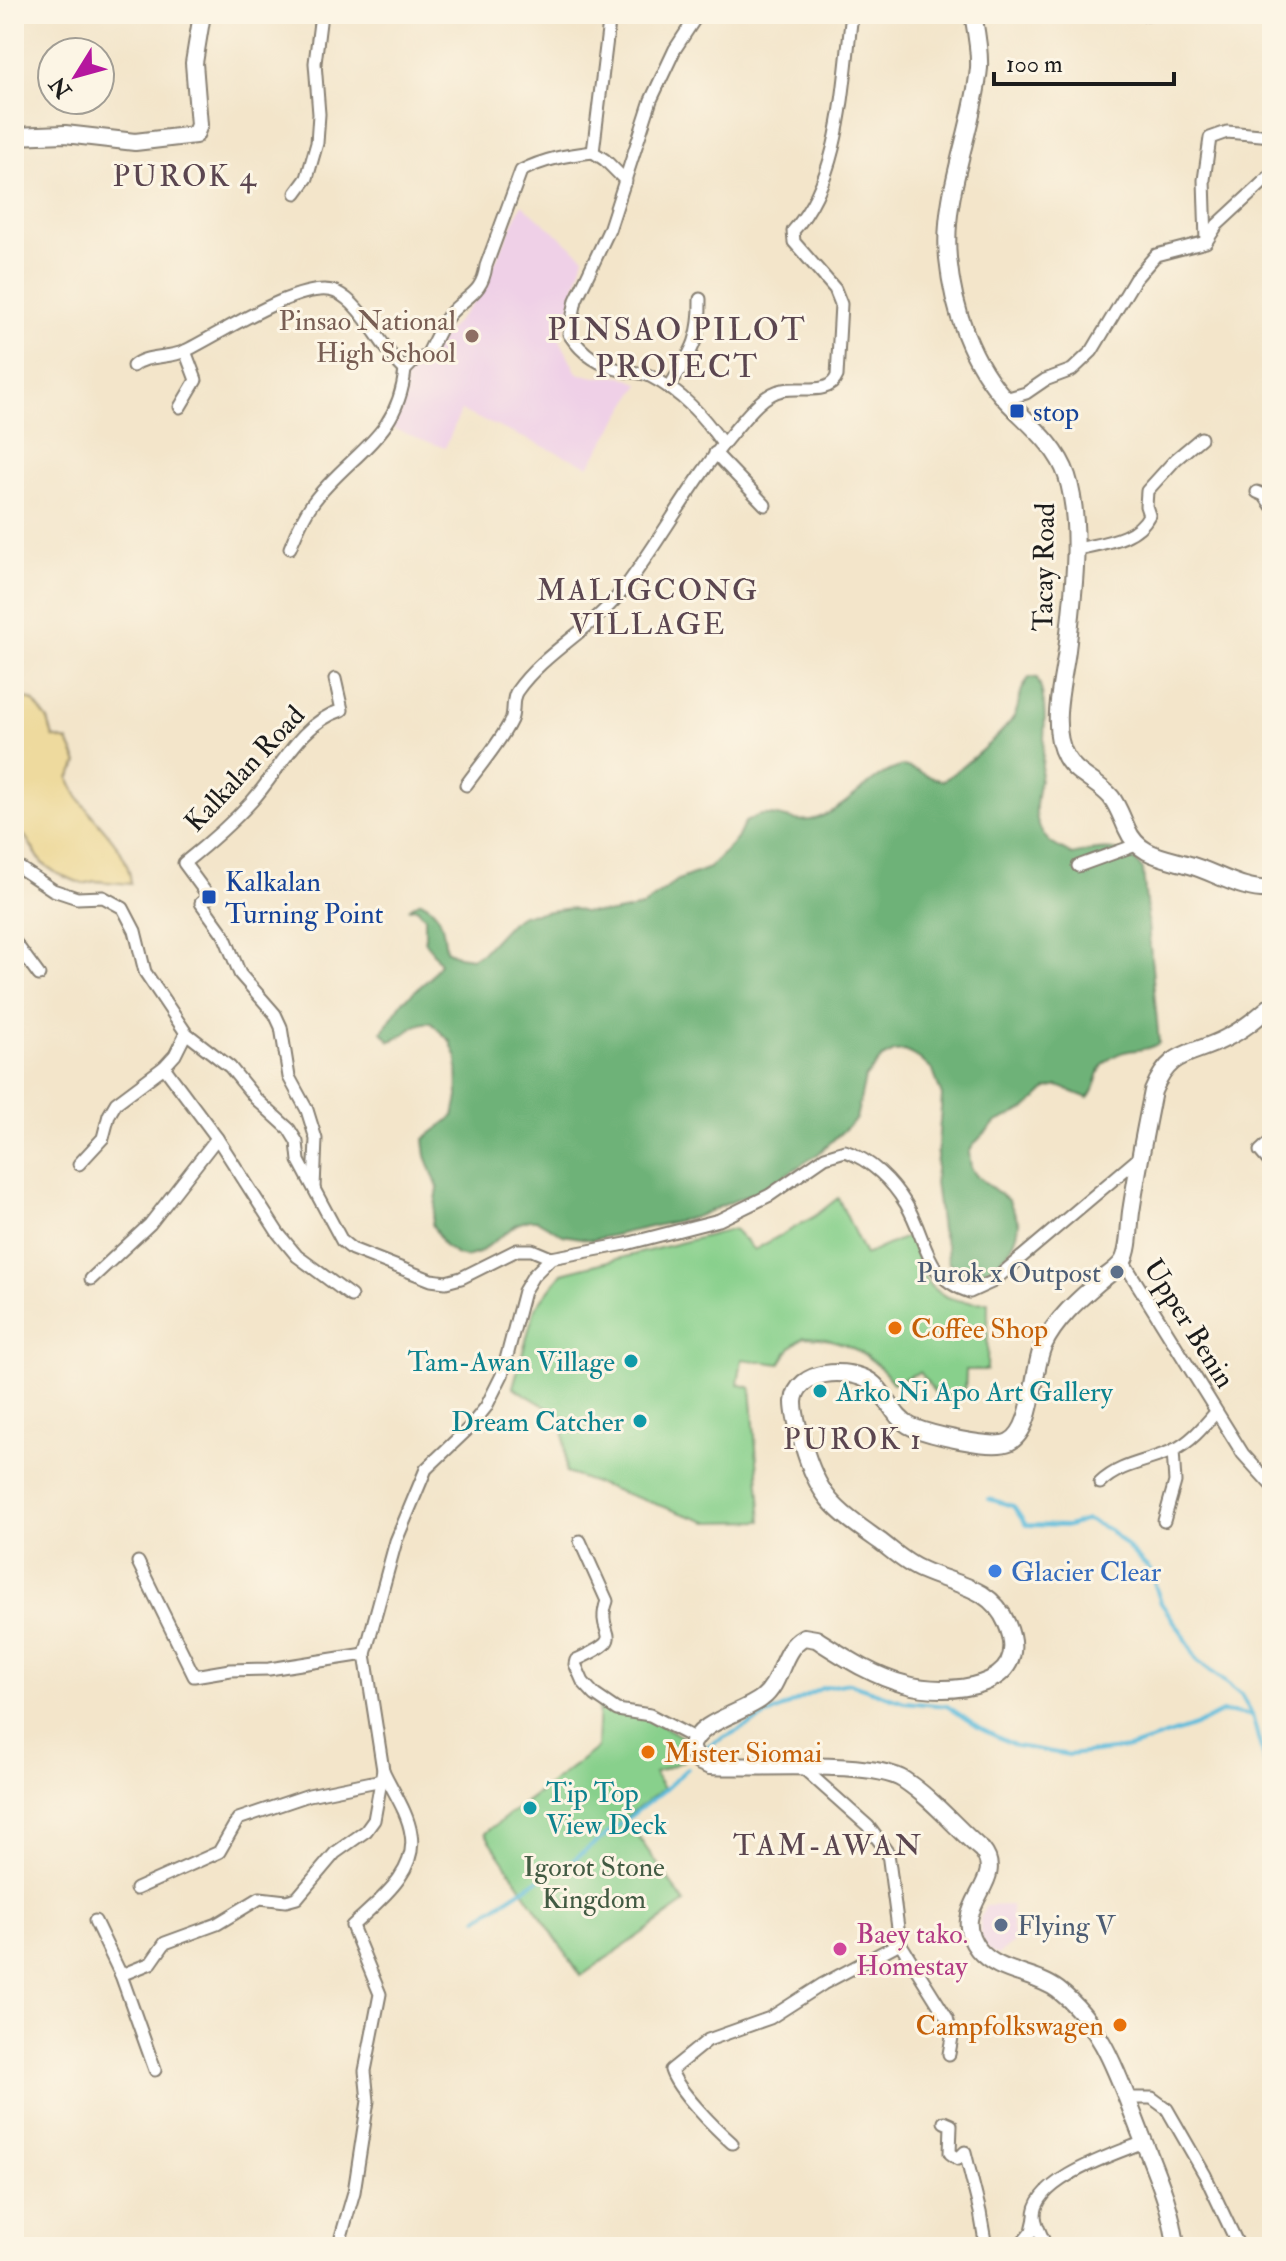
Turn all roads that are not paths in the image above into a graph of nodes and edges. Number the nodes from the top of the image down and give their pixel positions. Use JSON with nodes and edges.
{"nodes":[{"id":1,"x":202,"y":14,"type":"edge"},
{"id":2,"x":321,"y":14,"type":"edge"},
{"id":3,"x":610,"y":14,"type":"edge"},
{"id":4,"x":698,"y":14,"type":"edge"},
{"id":5,"x":852,"y":14,"type":"edge"},
{"id":6,"x":973,"y":14,"type":"edge"},
{"id":7,"x":1136,"y":14,"type":"edge"},
{"id":8,"x":1148,"y":14,"type":"edge"},
{"id":9,"x":14,"y":136,"type":"edge"},
{"id":10,"x":1272,"y":136,"type":"edge"},
{"id":11,"x":593,"y":152,"type":"junction"},
{"id":12,"x":1272,"y":174,"type":"edge"},
{"id":13,"x":626,"y":181,"type":"junction"},
{"id":14,"x":296,"y":193,"type":"dead end"},
{"id":15,"x":1206,"y":242,"type":"junction"},
{"id":16,"x":700,"y":299,"type":"dead end"},
{"id":17,"x":185,"y":351,"type":"junction"},
{"id":18,"x":133,"y":366,"type":"dead end"},
{"id":19,"x":405,"y":370,"type":"junction"},
{"id":20,"x":669,"y":388,"type":"junction"},
{"id":21,"x":1005,"y":399,"type":"junction"},
{"id":22,"x":180,"y":407,"type":"dead end"},
{"id":23,"x":1201,"y":438,"type":"dead end"},
{"id":24,"x":719,"y":449,"type":"junction"},
{"id":25,"x":1257,"y":492,"type":"dead end"},
{"id":26,"x":765,"y":505,"type":"dead end"},
{"id":27,"x":1272,"y":506,"type":"edge"},
{"id":28,"x":290,"y":548,"type":"dead end"},
{"id":29,"x":1074,"y":550,"type":"junction"},
{"id":30,"x":335,"y":679,"type":"dead end"},
{"id":31,"x":466,"y":785,"type":"dead end"},
{"id":32,"x":1136,"y":845,"type":"junction"},
{"id":33,"x":14,"y":864,"type":"edge"},
{"id":34,"x":1078,"y":866,"type":"dead end"},
{"id":35,"x":1272,"y":889,"type":"edge"},
{"id":36,"x":14,"y":941,"type":"edge"},
{"id":37,"x":39,"y":975,"type":"dead end"},
{"id":38,"x":1272,"y":1005,"type":"edge"},
{"id":39,"x":186,"y":1033,"type":"junction"},
{"id":40,"x":164,"y":1067,"type":"junction"},
{"id":41,"x":217,"y":1138,"type":"junction"},
{"id":42,"x":1272,"y":1140,"type":"edge"},
{"id":43,"x":1141,"y":1157,"type":"junction"},
{"id":44,"x":79,"y":1164,"type":"dead end"},
{"id":45,"x":1272,"y":1165,"type":"edge"},
{"id":46,"x":314,"y":1188,"type":"junction"},
{"id":47,"x":551,"y":1258,"type":"junction"},
{"id":48,"x":1123,"y":1261,"type":"junction"},
{"id":49,"x":91,"y":1279,"type":"dead end"},
{"id":50,"x":351,"y":1296,"type":"dead end"},
{"id":51,"x":1216,"y":1412,"type":"junction"},
{"id":52,"x":1173,"y":1450,"type":"junction"},
{"id":53,"x":1100,"y":1483,"type":"dead end"},
{"id":54,"x":1272,"y":1486,"type":"edge"},
{"id":55,"x":1164,"y":1521,"type":"dead end"},
{"id":56,"x":580,"y":1541,"type":"dead end"},
{"id":57,"x":138,"y":1562,"type":"dead end"},
{"id":58,"x":365,"y":1654,"type":"junction"},
{"id":59,"x":694,"y":1738,"type":"junction"},
{"id":60,"x":803,"y":1768,"type":"junction"},
{"id":61,"x":382,"y":1775,"type":"junction"},
{"id":62,"x":136,"y":1889,"type":"dead end"},
{"id":63,"x":95,"y":1921,"type":"dead end"},
{"id":64,"x":900,"y":1943,"type":"junction"},
{"id":65,"x":121,"y":1975,"type":"junction"},
{"id":66,"x":949,"y":2054,"type":"dead end"},
{"id":67,"x":155,"y":2070,"type":"dead end"},
{"id":68,"x":1126,"y":2098,"type":"junction"},
{"id":69,"x":944,"y":2122,"type":"dead end"},
{"id":70,"x":1144,"y":2142,"type":"junction"},
{"id":71,"x":732,"y":2143,"type":"dead end"},
{"id":72,"x":1035,"y":2217,"type":"junction"},
{"id":73,"x":338,"y":2247,"type":"edge"},
{"id":74,"x":986,"y":2247,"type":"edge"},
{"id":75,"x":1019,"y":2247,"type":"edge"},
{"id":76,"x":1046,"y":2247,"type":"edge"},
{"id":77,"x":1176,"y":2247,"type":"edge"},
{"id":78,"x":1239,"y":2247,"type":"edge"}],
"edges":[{"from":1,"to":9,"type":"main road"},
{"from":2,"to":14,"type":"street"},
{"from":3,"to":11,"type":"street"},
{"from":4,"to":13,"type":"street"},
{"from":5,"to":24,"type":"street"},
{"from":6,"to":21,"type":"main road","name":"Tacay Road"},
{"from":7,"to":8,"type":"street"},
{"from":10,"to":15,"type":"street"},
{"from":11,"to":13,"type":"street"},
{"from":11,"to":19,"type":"street"},
{"from":12,"to":15,"type":"street"},
{"from":13,"to":20,"type":"street"},
{"from":15,"to":21,"type":"street"},
{"from":16,"to":20,"type":"street"},
{"from":17,"to":18,"type":"street"},
{"from":17,"to":19,"type":"street"},
{"from":17,"to":22,"type":"street"},
{"from":19,"to":28,"type":"street"},
{"from":20,"to":24,"type":"street"},
{"from":21,"to":29,"type":"main road","name":"Tacay Road"},
{"from":23,"to":29,"type":"street"},
{"from":24,"to":26,"type":"street"},
{"from":24,"to":31,"type":"street"},
{"from":25,"to":27,"type":"street"},
{"from":29,"to":32,"type":"main road","name":"Tacay Road"},
{"from":30,"to":46,"type":"street","name":"Kalkalan Road"},
{"from":32,"to":34,"type":"street"},
{"from":32,"to":35,"type":"main road"},
{"from":33,"to":39,"type":"street"},
{"from":36,"to":37,"type":"street"},
{"from":38,"to":43,"type":"main road"},
{"from":39,"to":40,"type":"street"},
{"from":39,"to":46,"type":"street"},
{"from":40,"to":41,"type":"street"},
{"from":40,"to":44,"type":"street"},
{"from":41,"to":49,"type":"street"},
{"from":41,"to":50,"type":"street"},
{"from":42,"to":45,"type":"street"},
{"from":43,"to":47,"type":"street"},
{"from":43,"to":48,"type":"main road"},
{"from":46,"to":47,"type":"street"},
{"from":47,"to":58,"type":"street"},
{"from":48,"to":51,"type":"street","name":"Upper Benin"},
{"from":48,"to":59,"type":"main road"},
{"from":51,"to":52,"type":"street"},
{"from":51,"to":54,"type":"street","name":"Upper Benin"},
{"from":52,"to":53,"type":"street"},
{"from":52,"to":55,"type":"street"},
{"from":56,"to":59,"type":"street"},
{"from":57,"to":58,"type":"street"},
{"from":58,"to":61,"type":"street"},
{"from":59,"to":60,"type":"main road"},
{"from":60,"to":64,"type":"street"},
{"from":60,"to":68,"type":"main road"},
{"from":61,"to":62,"type":"street"},
{"from":61,"to":65,"type":"street"},
{"from":61,"to":73,"type":"street"},
{"from":63,"to":65,"type":"street"},
{"from":64,"to":66,"type":"street"},
{"from":64,"to":71,"type":"street"},
{"from":65,"to":67,"type":"street"},
{"from":68,"to":70,"type":"main road"},
{"from":68,"to":78,"type":"street"},
{"from":69,"to":74,"type":"street"},
{"from":70,"to":72,"type":"street"},
{"from":70,"to":77,"type":"main road"},
{"from":72,"to":75,"type":"street"},
{"from":72,"to":76,"type":"street"}]}
